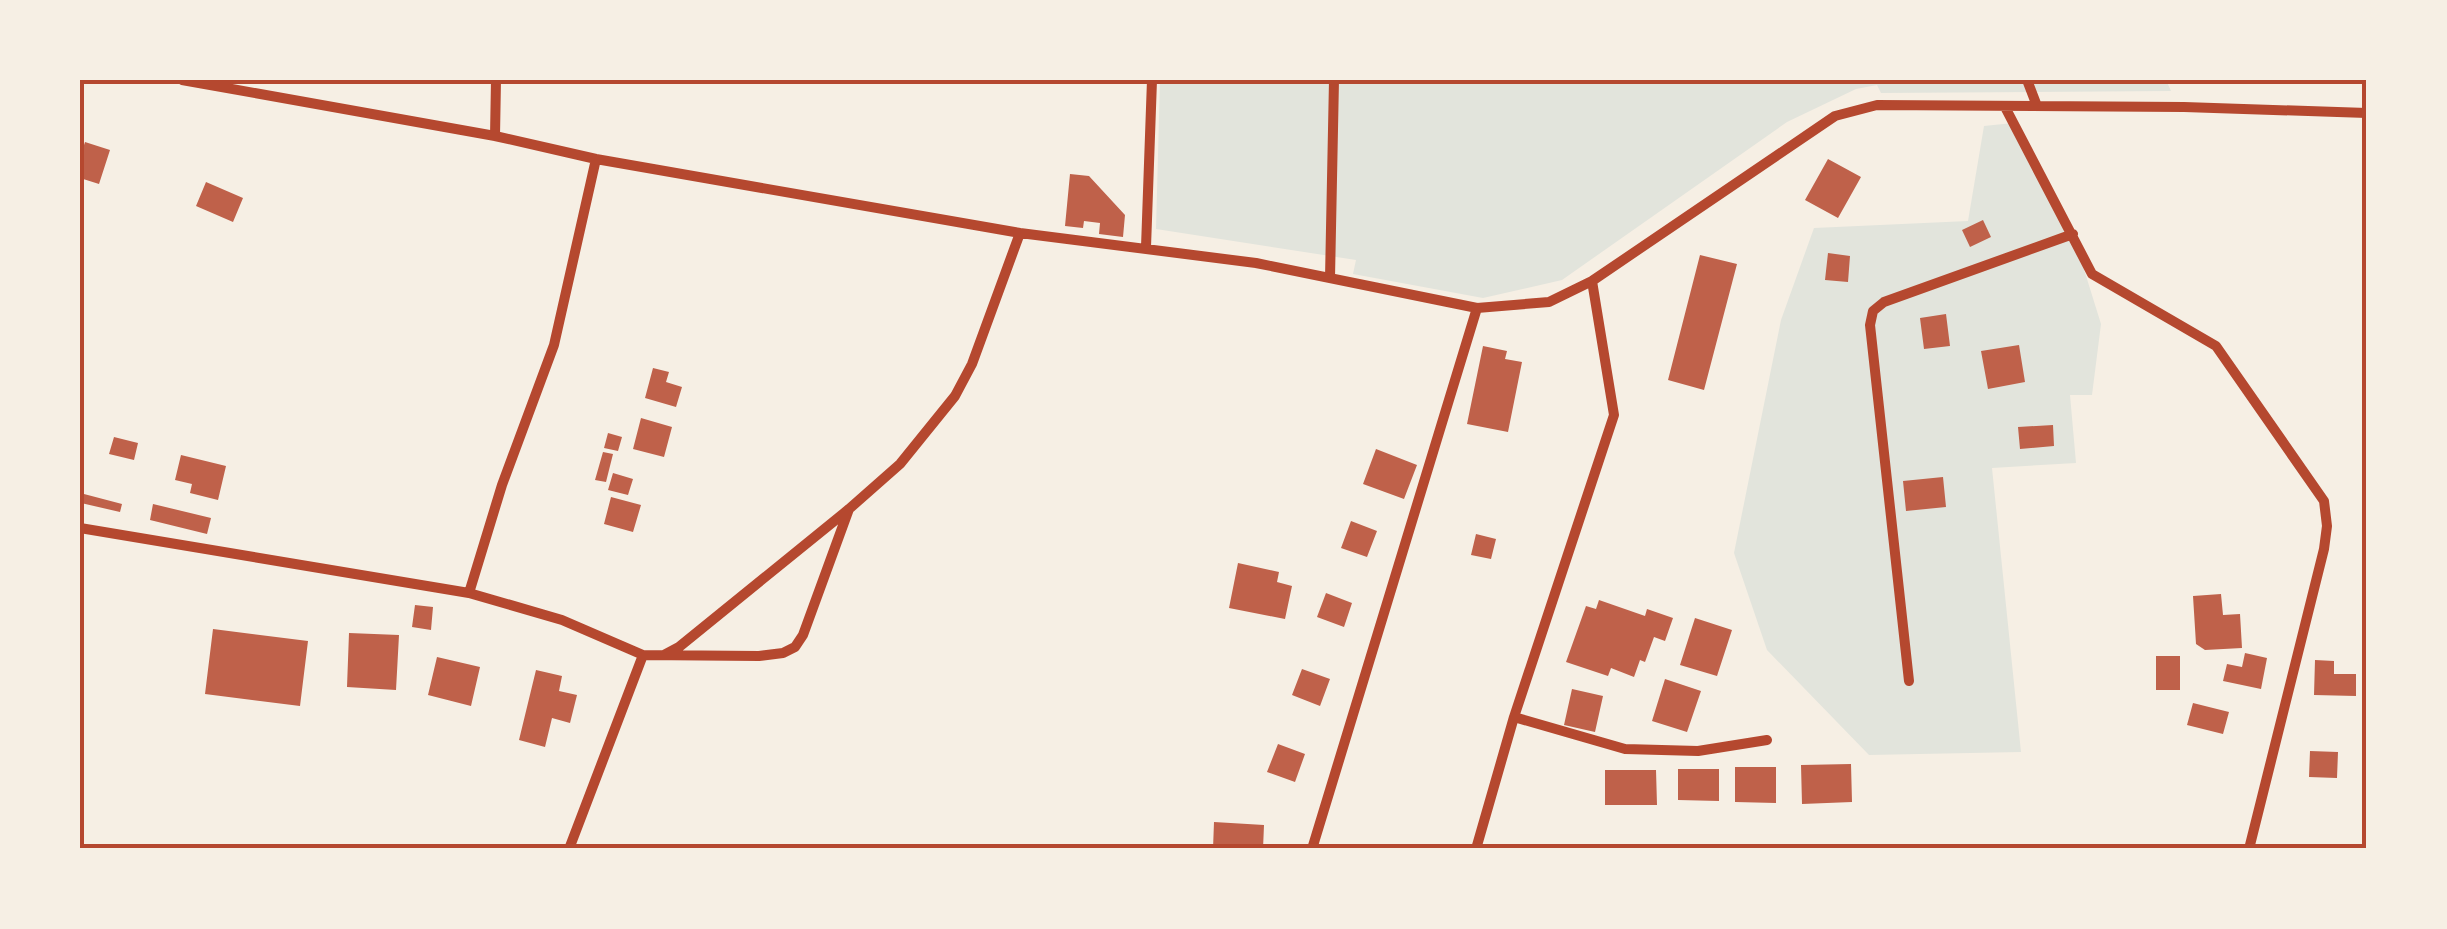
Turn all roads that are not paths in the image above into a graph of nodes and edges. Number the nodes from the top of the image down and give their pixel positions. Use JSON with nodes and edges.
{"nodes":[{"id":1,"x":182,"y":80,"type":"edge"},
{"id":2,"x":496,"y":80,"type":"edge"},
{"id":3,"x":1152,"y":80,"type":"edge"},
{"id":4,"x":1334,"y":80,"type":"edge"},
{"id":5,"x":2027,"y":80,"type":"edge"},
{"id":6,"x":2037,"y":106,"type":"junction"},
{"id":7,"x":2005,"y":108,"type":"junction"},
{"id":8,"x":2367,"y":113,"type":"edge"},
{"id":9,"x":495,"y":136,"type":"junction"},
{"id":10,"x":596,"y":159,"type":"junction"},
{"id":11,"x":1020,"y":234,"type":"junction"},
{"id":12,"x":2073,"y":234,"type":"junction"},
{"id":13,"x":1146,"y":247,"type":"junction"},
{"id":14,"x":1330,"y":278,"type":"junction"},
{"id":15,"x":1592,"y":281,"type":"junction"},
{"id":16,"x":1477,"y":308,"type":"junction"},
{"id":17,"x":849,"y":509,"type":"junction"},
{"id":18,"x":80,"y":528,"type":"edge"},
{"id":19,"x":469,"y":594,"type":"junction"},
{"id":20,"x":643,"y":655,"type":"junction"},
{"id":21,"x":663,"y":656,"type":"junction"},
{"id":22,"x":1909,"y":681,"type":"dead end"},
{"id":23,"x":1514,"y":717,"type":"junction"},
{"id":24,"x":1767,"y":740,"type":"dead end"},
{"id":25,"x":568,"y":849,"type":"edge"},
{"id":26,"x":1312,"y":849,"type":"edge"},
{"id":27,"x":1476,"y":849,"type":"edge"},
{"id":28,"x":2250,"y":849,"type":"edge"}],
"edges":[{"from":1,"to":9,"type":"street"},
{"from":2,"to":9,"type":"street"},
{"from":3,"to":13,"type":"street"},
{"from":4,"to":14,"type":"street"},
{"from":5,"to":6,"type":"street"},
{"from":6,"to":7,"type":"street"},
{"from":6,"to":8,"type":"street"},
{"from":7,"to":12,"type":"street"},
{"from":7,"to":15,"type":"street"},
{"from":9,"to":10,"type":"street"},
{"from":10,"to":11,"type":"street"},
{"from":10,"to":19,"type":"street"},
{"from":11,"to":13,"type":"street"},
{"from":11,"to":17,"type":"street"},
{"from":12,"to":22,"type":"street"},
{"from":12,"to":28,"type":"street"},
{"from":13,"to":14,"type":"street"},
{"from":14,"to":16,"type":"street"},
{"from":15,"to":16,"type":"street"},
{"from":15,"to":23,"type":"street"},
{"from":16,"to":26,"type":"street"},
{"from":17,"to":21,"type":"street"},
{"from":17,"to":21,"type":"street"},
{"from":18,"to":19,"type":"street"},
{"from":19,"to":20,"type":"street"},
{"from":20,"to":21,"type":"street"},
{"from":20,"to":25,"type":"street"},
{"from":23,"to":24,"type":"street"},
{"from":23,"to":27,"type":"street"}]}
